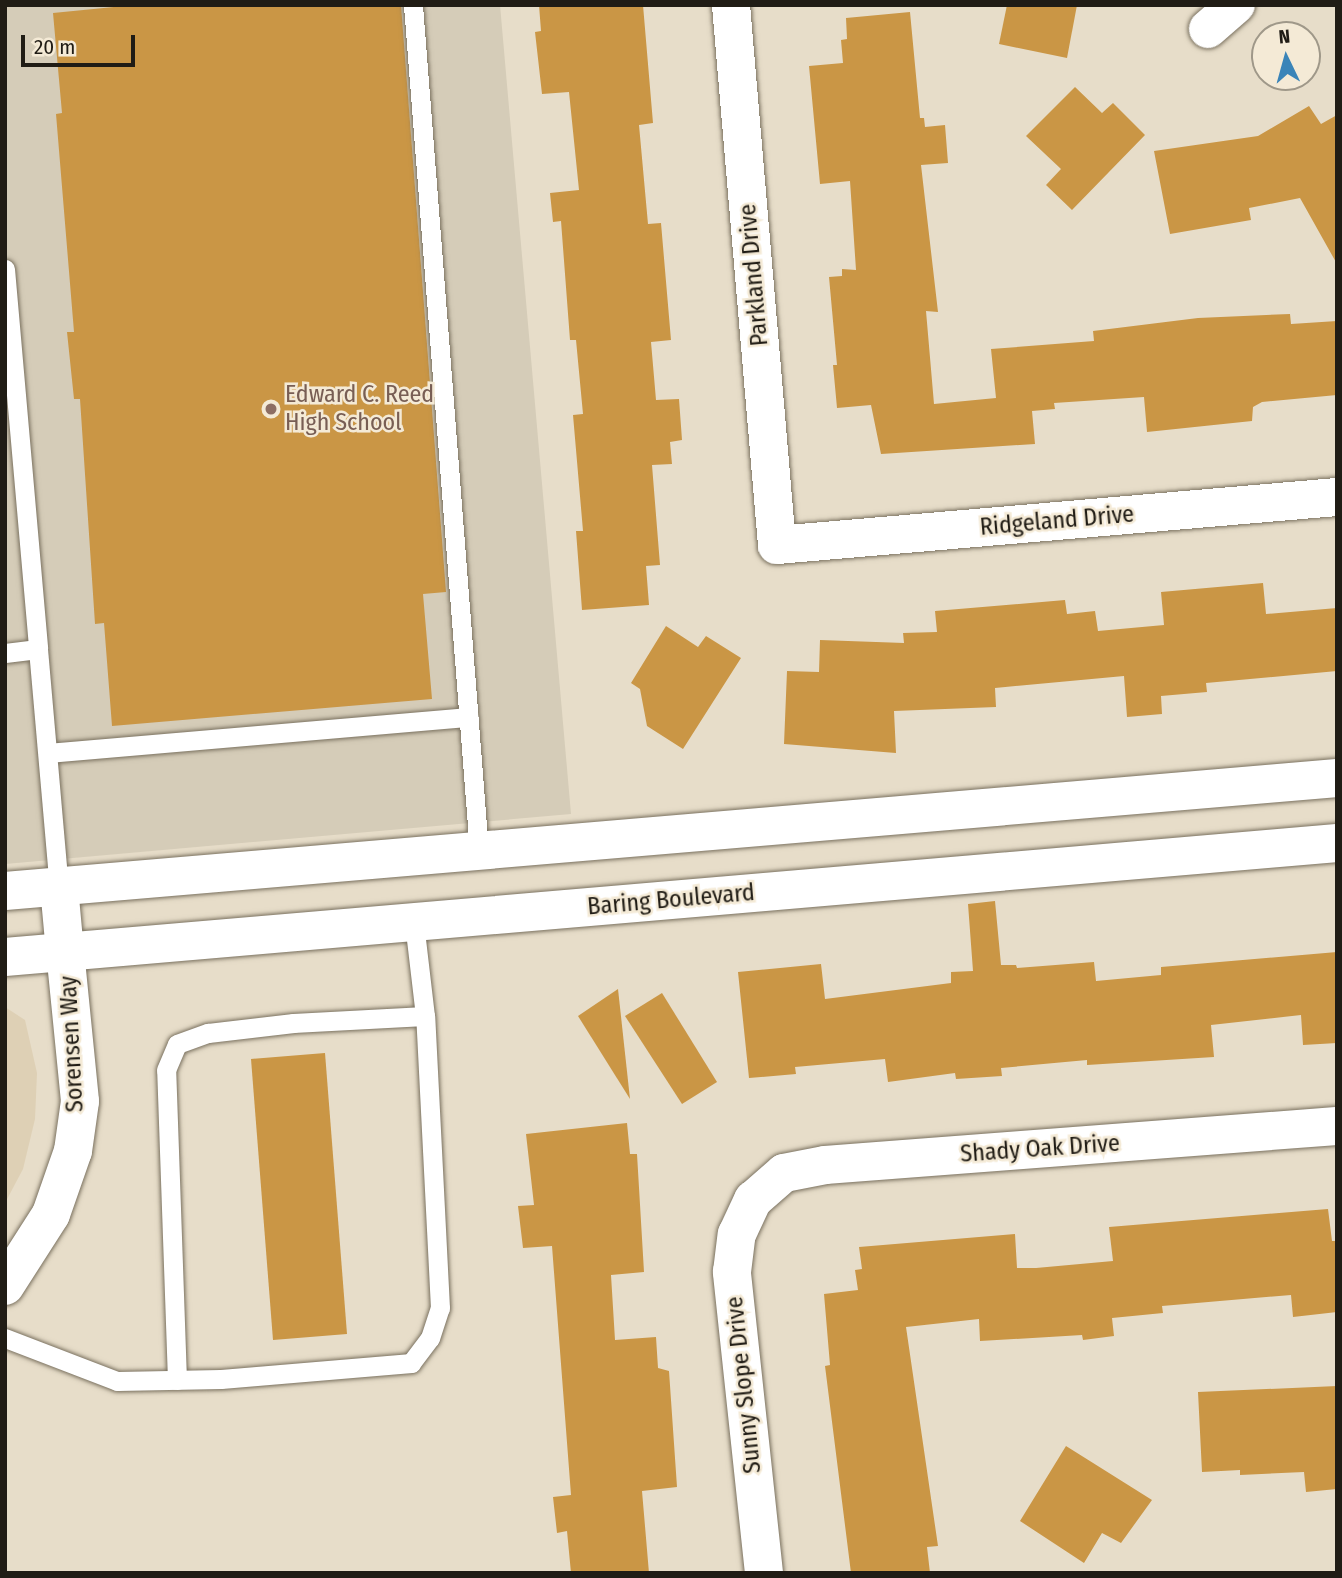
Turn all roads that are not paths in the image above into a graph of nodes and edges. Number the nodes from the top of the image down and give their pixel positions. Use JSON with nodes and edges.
{"nodes":[{"id":1,"x":413,"y":5,"type":"edge"},
{"id":2,"x":731,"y":5,"type":"edge"},
{"id":3,"x":5,"y":269,"type":"edge"},
{"id":4,"x":1337,"y":497,"type":"edge"},
{"id":5,"x":777,"y":545,"type":"joint"},
{"id":6,"x":38,"y":649,"type":"junction"},
{"id":7,"x":5,"y":653,"type":"edge"},
{"id":8,"x":468,"y":717,"type":"junction"},
{"id":9,"x":48,"y":753,"type":"junction"},
{"id":10,"x":1337,"y":778,"type":"edge"},
{"id":11,"x":1337,"y":843,"type":"edge"},
{"id":12,"x":479,"y":850,"type":"junction"},
{"id":13,"x":59,"y":887,"type":"junction"},
{"id":14,"x":5,"y":891,"type":"edge"},
{"id":15,"x":414,"y":922,"type":"junction"},
{"id":16,"x":65,"y":952,"type":"junction"},
{"id":17,"x":5,"y":957,"type":"edge"},
{"id":18,"x":425,"y":1016,"type":"junction"},
{"id":19,"x":1337,"y":1126,"type":"edge"},
{"id":20,"x":753,"y":1200,"type":"joint"},
{"id":21,"x":5,"y":1286,"type":"edge"},
{"id":22,"x":5,"y":1338,"type":"edge"},
{"id":23,"x":177,"y":1380,"type":"junction"},
{"id":24,"x":764,"y":1573,"type":"edge"}],
"edges":[{"from":1,"to":8,"type":"lane"},
{"from":2,"to":5,"type":"main road","name":"Parkland Drive"},
{"from":3,"to":6,"type":"lane"},
{"from":4,"to":5,"type":"main road","name":"Ridgeland Drive"},
{"from":6,"to":7,"type":"lane"},
{"from":6,"to":9,"type":"lane"},
{"from":8,"to":9,"type":"lane"},
{"from":8,"to":12,"type":"lane"},
{"from":9,"to":13,"type":"lane"},
{"from":10,"to":12,"type":"main road"},
{"from":11,"to":15,"type":"main road","name":"Baring Boulevard"},
{"from":12,"to":13,"type":"main road"},
{"from":13,"to":14,"type":"main road"},
{"from":13,"to":16,"type":"main road","name":"Sorensen Way"},
{"from":15,"to":16,"type":"main road","name":"Baring Boulevard"},
{"from":15,"to":18,"type":"lane"},
{"from":16,"to":17,"type":"main road","name":"Baring Boulevard"},
{"from":16,"to":21,"type":"main road","name":"Sorensen Way"},
{"from":18,"to":23,"type":"lane"},
{"from":18,"to":23,"type":"lane"},
{"from":19,"to":20,"type":"main road","name":"Shady Oak Drive"},
{"from":20,"to":24,"type":"main road","name":"Sunny Slope Drive"},
{"from":22,"to":23,"type":"lane"}]}
